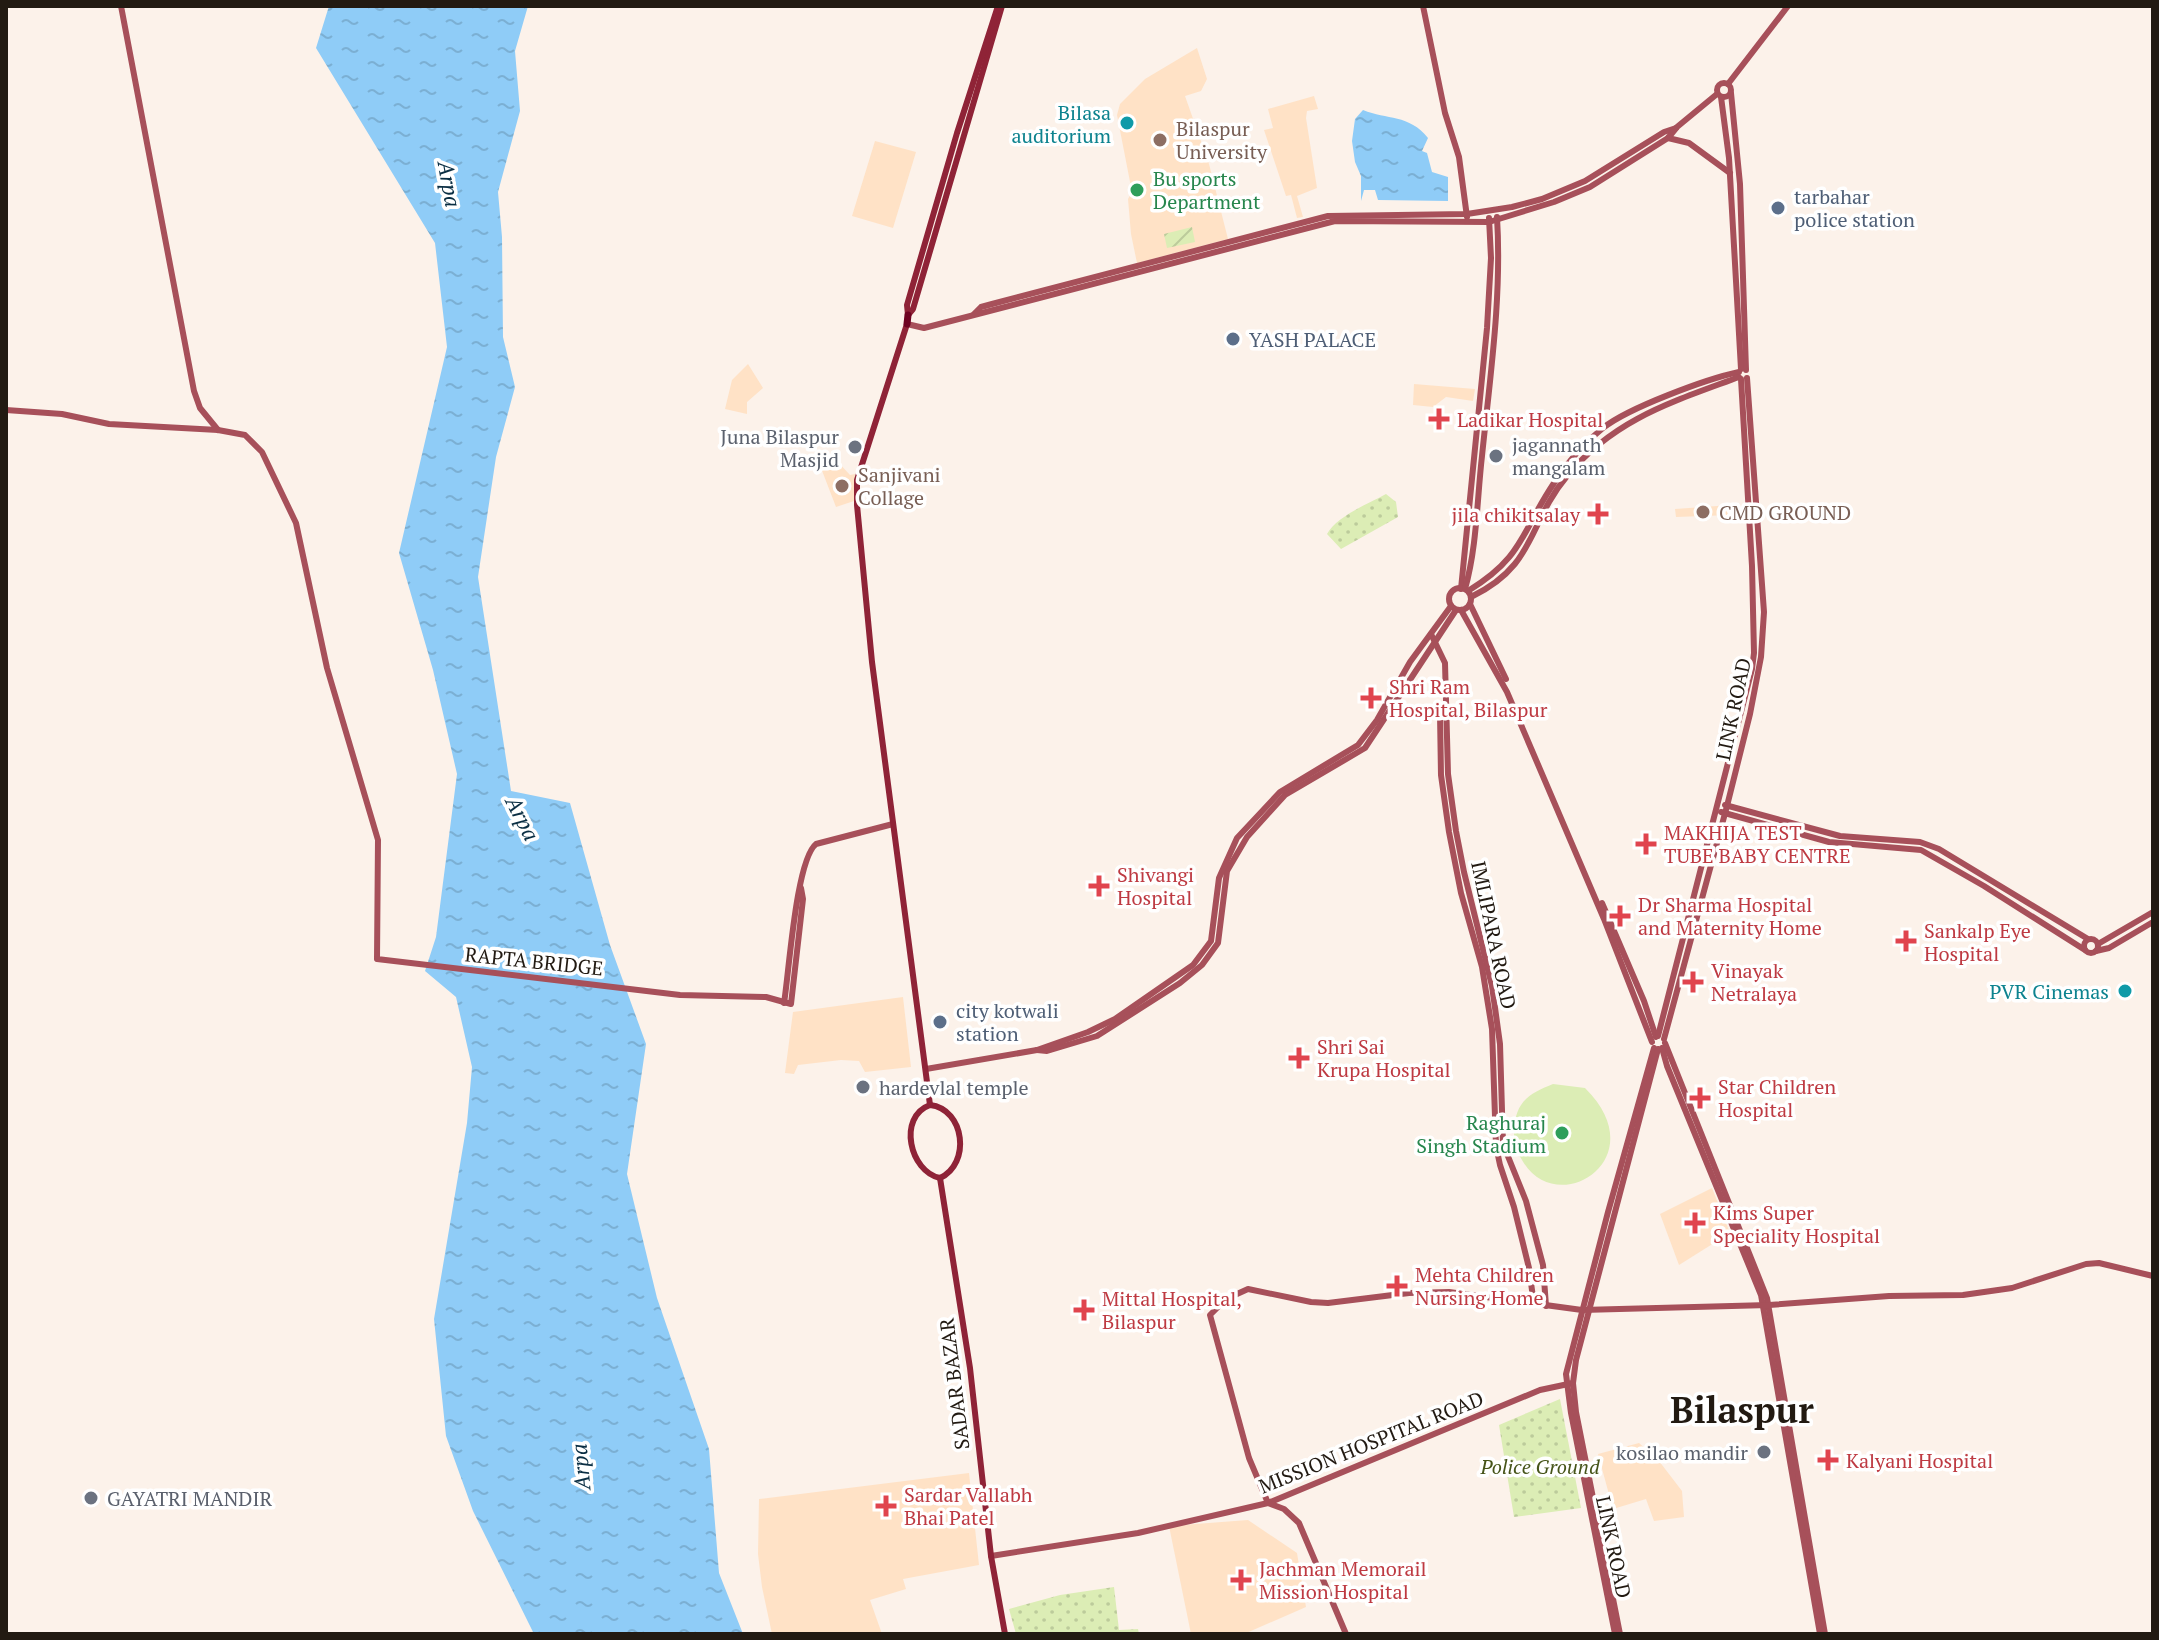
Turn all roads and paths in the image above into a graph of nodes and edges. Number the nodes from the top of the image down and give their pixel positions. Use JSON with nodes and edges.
{"nodes":[{"id":1,"x":121,"y":6,"type":"edge"},
{"id":2,"x":1000,"y":6,"type":"edge"},
{"id":3,"x":1423,"y":6,"type":"edge"},
{"id":4,"x":1788,"y":6,"type":"edge"},
{"id":5,"x":1728,"y":84,"type":"junction"},
{"id":6,"x":1731,"y":93,"type":"junction"},
{"id":7,"x":1719,"y":96,"type":"junction"},
{"id":8,"x":1677,"y":127,"type":"junction"},
{"id":9,"x":1668,"y":138,"type":"junction"},
{"id":10,"x":1730,"y":173,"type":"junction"},
{"id":11,"x":1496,"y":210,"type":"junction"},
{"id":12,"x":1487,"y":211,"type":"junction"},
{"id":13,"x":1467,"y":218,"type":"junction"},
{"id":14,"x":1493,"y":221,"type":"junction"},
{"id":15,"x":908,"y":315,"type":"joint"},
{"id":16,"x":907,"y":324,"type":"junction"},
{"id":17,"x":1742,"y":374,"type":"junction"},
{"id":18,"x":6,"y":410,"type":"edge"},
{"id":19,"x":218,"y":430,"type":"junction"},
{"id":20,"x":1467,"y":594,"type":"junction"},
{"id":21,"x":1456,"y":608,"type":"junction"},
{"id":22,"x":1433,"y":637,"type":"junction"},
{"id":23,"x":1444,"y":708,"type":"junction"},
{"id":24,"x":1718,"y":803,"type":"junction"},
{"id":25,"x":1726,"y":810,"type":"junction"},
{"id":26,"x":1716,"y":811,"type":"junction"},
{"id":27,"x":893,"y":824,"type":"junction"},
{"id":28,"x":2153,"y":912,"type":"edge"},
{"id":29,"x":2153,"y":922,"type":"edge"},
{"id":30,"x":2088,"y":939,"type":"junction"},
{"id":31,"x":2097,"y":948,"type":"junction"},
{"id":32,"x":2085,"y":950,"type":"junction"},
{"id":33,"x":788,"y":994,"type":"junction"},
{"id":34,"x":771,"y":998,"type":"junction"},
{"id":35,"x":1659,"y":1043,"type":"junction"},
{"id":36,"x":926,"y":1069,"type":"junction"},
{"id":37,"x":930,"y":1105,"type":"junction"},
{"id":38,"x":940,"y":1178,"type":"junction"},
{"id":39,"x":2153,"y":1276,"type":"edge"},
{"id":40,"x":1534,"y":1305,"type":"junction"},
{"id":41,"x":1766,"y":1305,"type":"junction"},
{"id":42,"x":1546,"y":1306,"type":"junction"},
{"id":43,"x":1585,"y":1310,"type":"junction"},
{"id":44,"x":1570,"y":1384,"type":"junction"},
{"id":45,"x":1268,"y":1503,"type":"junction"},
{"id":46,"x":991,"y":1556,"type":"junction"},
{"id":47,"x":1005,"y":1634,"type":"edge"},
{"id":48,"x":1346,"y":1634,"type":"edge"},
{"id":49,"x":1618,"y":1634,"type":"edge"},
{"id":50,"x":1823,"y":1634,"type":"edge"}],
"edges":[{"from":1,"to":19,"type":"street"},
{"from":2,"to":15,"type":"main road"},
{"from":3,"to":13,"type":"street"},
{"from":4,"to":5,"type":"street"},
{"from":5,"to":6,"type":"street"},
{"from":5,"to":7,"type":"street"},
{"from":6,"to":7,"type":"street"},
{"from":6,"to":17,"type":"street"},
{"from":7,"to":8,"type":"street"},
{"from":7,"to":10,"type":"street","name":"LINK ROAD"},
{"from":8,"to":9,"type":"street"},
{"from":8,"to":11,"type":"street"},
{"from":9,"to":10,"type":"street"},
{"from":9,"to":14,"type":"street"},
{"from":10,"to":17,"type":"street","name":"LINK ROAD"},
{"from":11,"to":12,"type":"street"},
{"from":11,"to":14,"type":"street"},
{"from":12,"to":13,"type":"street"},
{"from":12,"to":14,"type":"street"},
{"from":13,"to":14,"type":"street"},
{"from":13,"to":16,"type":"street"},
{"from":14,"to":20,"type":"street"},
{"from":15,"to":16,"type":"highway"},
{"from":16,"to":27,"type":"main road"},
{"from":17,"to":20,"type":"street"},
{"from":17,"to":24,"type":"street","name":"LINK ROAD"},
{"from":17,"to":25,"type":"street","name":"LINK ROAD"},
{"from":18,"to":19,"type":"street"},
{"from":19,"to":34,"type":"street","name":"RAPTA BRIDGE"},
{"from":20,"to":21,"type":"street"},
{"from":20,"to":21,"type":"street"},
{"from":20,"to":35,"type":"street"},
{"from":21,"to":22,"type":"street"},
{"from":21,"to":35,"type":"street"},
{"from":22,"to":23,"type":"street","name":"IMLIPARA ROAD"},
{"from":22,"to":36,"type":"street"},
{"from":23,"to":40,"type":"street","name":"IMLIPARA ROAD"},
{"from":23,"to":42,"type":"street","name":"IMLIPARA ROAD"},
{"from":24,"to":25,"type":"street"},
{"from":24,"to":26,"type":"street","name":"LINK ROAD"},
{"from":25,"to":26,"type":"street"},
{"from":25,"to":30,"type":"street"},
{"from":25,"to":32,"type":"street"},
{"from":25,"to":35,"type":"street","name":"LINK ROAD"},
{"from":26,"to":35,"type":"street","name":"LINK ROAD"},
{"from":27,"to":33,"type":"street"},
{"from":27,"to":36,"type":"main road"},
{"from":28,"to":31,"type":"street"},
{"from":29,"to":31,"type":"street"},
{"from":30,"to":31,"type":"street"},
{"from":30,"to":32,"type":"street"},
{"from":31,"to":32,"type":"street"},
{"from":33,"to":34,"type":"street"},
{"from":33,"to":34,"type":"street"},
{"from":35,"to":41,"type":"street"},
{"from":35,"to":43,"type":"street","name":"LINK ROAD"},
{"from":36,"to":37,"type":"main road"},
{"from":37,"to":38,"type":"main road"},
{"from":37,"to":38,"type":"main road"},
{"from":38,"to":46,"type":"main road","name":"SADAR BAZAR"},
{"from":39,"to":41,"type":"street"},
{"from":40,"to":42,"type":"street"},
{"from":40,"to":45,"type":"street"},
{"from":41,"to":43,"type":"street"},
{"from":41,"to":50,"type":"street"},
{"from":42,"to":43,"type":"street"},
{"from":43,"to":44,"type":"street","name":"LINK ROAD"},
{"from":44,"to":45,"type":"street","name":"MISSION HOSPITAL ROAD"},
{"from":44,"to":49,"type":"street","name":"LINK ROAD"},
{"from":45,"to":46,"type":"street","name":"MISSION HOSPITAL ROAD"},
{"from":45,"to":48,"type":"street"},
{"from":46,"to":47,"type":"main road","name":"SADAR BAZAR"}]}
